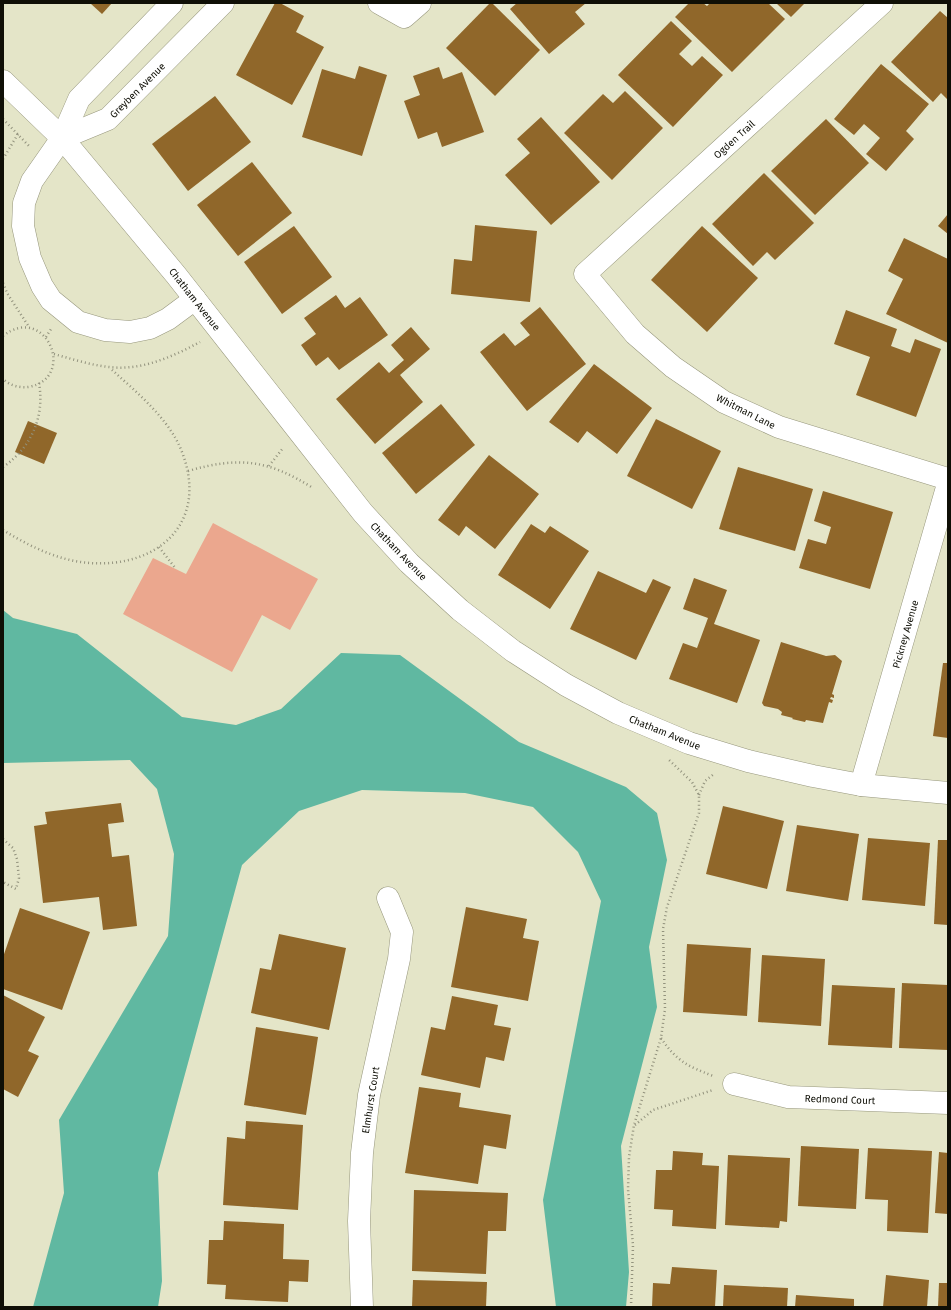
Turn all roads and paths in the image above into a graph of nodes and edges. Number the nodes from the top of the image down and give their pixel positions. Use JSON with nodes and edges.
{"nodes":[{"id":1,"x":172,"y":3,"type":"edge"},
{"id":2,"x":223,"y":3,"type":"edge"},
{"id":3,"x":379,"y":3,"type":"edge"},
{"id":4,"x":420,"y":3,"type":"edge"},
{"id":5,"x":882,"y":3,"type":"edge"},
{"id":6,"x":3,"y":81,"type":"edge"},
{"id":7,"x":3,"y":119,"type":"edge"},
{"id":8,"x":18,"y":134,"type":"junction"},
{"id":9,"x":62,"y":138,"type":"junction"},
{"id":10,"x":3,"y":159,"type":"edge"},
{"id":11,"x":45,"y":162,"type":"junction"},
{"id":12,"x":585,"y":274,"type":"joint"},
{"id":13,"x":3,"y":283,"type":"edge"},
{"id":14,"x":195,"y":299,"type":"junction"},
{"id":15,"x":29,"y":328,"type":"junction"},
{"id":16,"x":3,"y":336,"type":"edge"},
{"id":17,"x":200,"y":342,"type":"dead end"},
{"id":18,"x":54,"y":354,"type":"junction"},
{"id":19,"x":110,"y":368,"type":"junction"},
{"id":20,"x":3,"y":379,"type":"edge"},
{"id":21,"x":39,"y":383,"type":"junction"},
{"id":22,"x":283,"y":448,"type":"dead end"},
{"id":23,"x":269,"y":466,"type":"junction"},
{"id":24,"x":3,"y":467,"type":"edge"},
{"id":25,"x":188,"y":471,"type":"junction"},
{"id":26,"x":948,"y":479,"type":"edge"},
{"id":27,"x":948,"y":484,"type":"edge"},
{"id":28,"x":315,"y":489,"type":"dead end"},
{"id":29,"x":3,"y":530,"type":"edge"},
{"id":30,"x":159,"y":547,"type":"junction"},
{"id":31,"x":176,"y":569,"type":"dead end"},
{"id":32,"x":668,"y":760,"type":"dead end"},
{"id":33,"x":714,"y":774,"type":"dead end"},
{"id":34,"x":861,"y":785,"type":"junction"},
{"id":35,"x":948,"y":793,"type":"edge"},
{"id":36,"x":699,"y":795,"type":"junction"},
{"id":37,"x":3,"y":839,"type":"edge"},
{"id":38,"x":3,"y":882,"type":"edge"},
{"id":39,"x":388,"y":898,"type":"dead end"},
{"id":40,"x":661,"y":1038,"type":"junction"},
{"id":41,"x":734,"y":1084,"type":"junction"},
{"id":42,"x":948,"y":1103,"type":"edge"},
{"id":43,"x":634,"y":1125,"type":"junction"},
{"id":44,"x":362,"y":1307,"type":"edge"},
{"id":45,"x":631,"y":1307,"type":"edge"}],
"edges":[{"from":1,"to":9,"type":"street"},
{"from":2,"to":9,"type":"street","name":"Greyben Avenue"},
{"from":3,"to":4,"type":"street"},
{"from":5,"to":12,"type":"street","name":"Ogden Trail"},
{"from":6,"to":9,"type":"street","name":"Chatham Avenue"},
{"from":7,"to":8,"type":"path"},
{"from":8,"to":10,"type":"path"},
{"from":8,"to":11,"type":"path"},
{"from":9,"to":11,"type":"street"},
{"from":9,"to":14,"type":"street","name":"Chatham Avenue"},
{"from":11,"to":14,"type":"street"},
{"from":12,"to":26,"type":"street","name":"Whitman Lane"},
{"from":13,"to":15,"type":"path"},
{"from":14,"to":34,"type":"street","name":"Chatham Avenue"},
{"from":15,"to":16,"type":"path"},
{"from":15,"to":18,"type":"path"},
{"from":17,"to":19,"type":"path"},
{"from":18,"to":19,"type":"path"},
{"from":18,"to":21,"type":"path"},
{"from":19,"to":25,"type":"path"},
{"from":20,"to":21,"type":"path"},
{"from":21,"to":24,"type":"path"},
{"from":22,"to":23,"type":"path"},
{"from":23,"to":25,"type":"path"},
{"from":23,"to":28,"type":"path"},
{"from":25,"to":30,"type":"path"},
{"from":27,"to":34,"type":"street","name":"Pickney Avenue"},
{"from":29,"to":30,"type":"path"},
{"from":30,"to":31,"type":"path"},
{"from":32,"to":36,"type":"path"},
{"from":33,"to":36,"type":"path"},
{"from":34,"to":35,"type":"street","name":"Chatham Avenue"},
{"from":36,"to":40,"type":"path"},
{"from":37,"to":38,"type":"path"},
{"from":39,"to":44,"type":"street","name":"Elmhurst Court"},
{"from":40,"to":41,"type":"path"},
{"from":40,"to":43,"type":"path"},
{"from":41,"to":42,"type":"street","name":"Redmond Court"},
{"from":41,"to":43,"type":"path"},
{"from":43,"to":45,"type":"path"}]}
